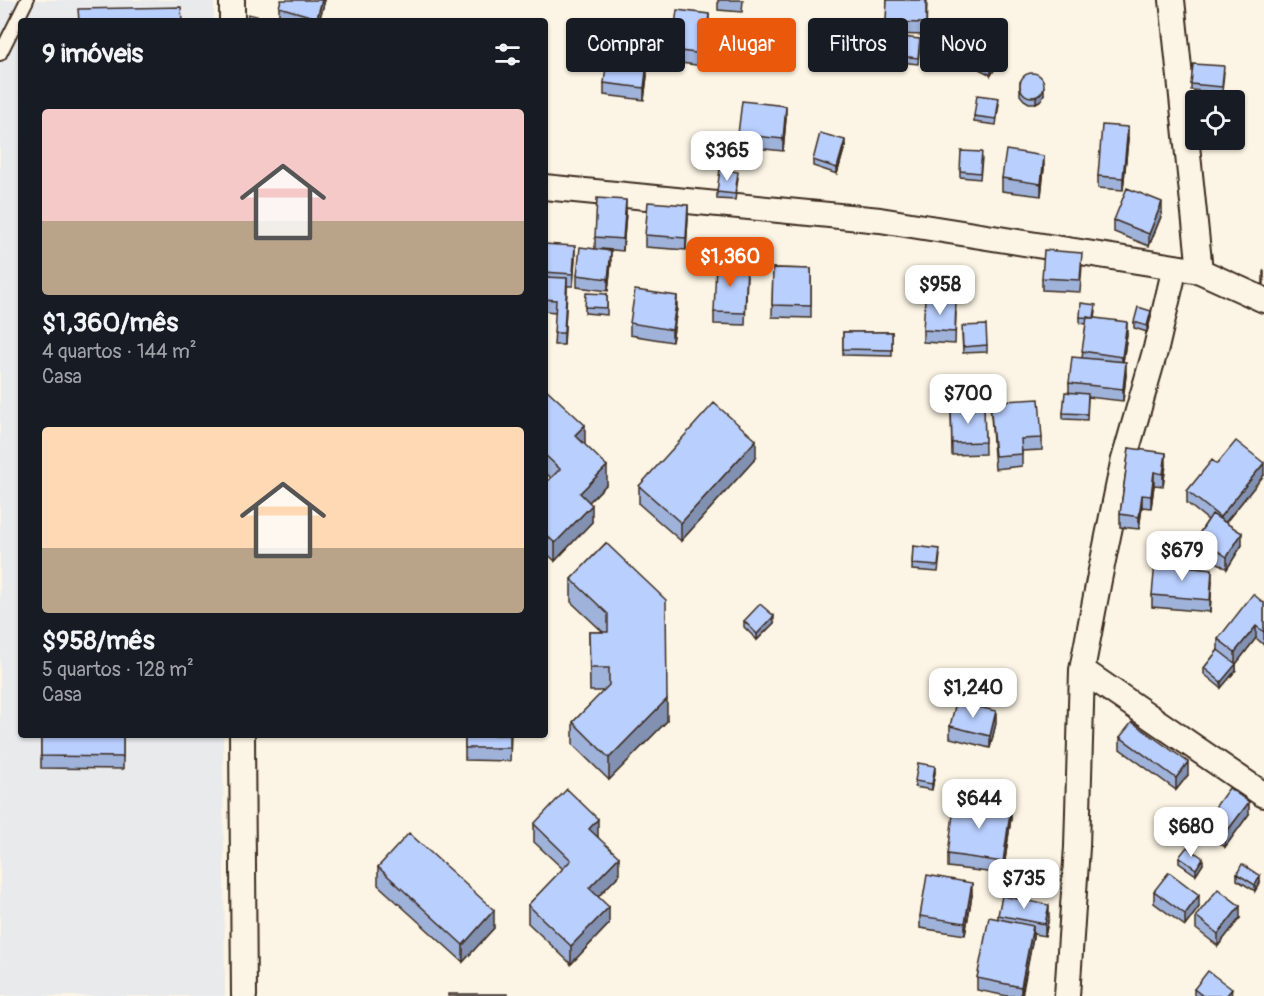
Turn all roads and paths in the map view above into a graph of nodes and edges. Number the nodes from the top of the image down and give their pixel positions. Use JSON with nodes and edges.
{"nodes":[{"id":1,"x":27,"y":0,"type":"edge"},
{"id":2,"x":232,"y":0,"type":"edge"},
{"id":3,"x":1172,"y":0,"type":"edge"},
{"id":4,"x":232,"y":18,"type":"edge"},
{"id":5,"x":0,"y":54,"type":"edge"},
{"id":6,"x":548,"y":187,"type":"edge"},
{"id":7,"x":1175,"y":267,"type":"junction"},
{"id":8,"x":1200,"y":271,"type":"junction"},
{"id":9,"x":1264,"y":300,"type":"edge"},
{"id":10,"x":1082,"y":670,"type":"junction"},
{"id":11,"x":242,"y":738,"type":"edge"},
{"id":12,"x":1264,"y":795,"type":"edge"},
{"id":13,"x":244,"y":996,"type":"edge"},
{"id":14,"x":1067,"y":996,"type":"edge"}],
"edges":[{"from":1,"to":5,"type":"lane"},
{"from":2,"to":4,"type":"street"},
{"from":3,"to":8,"type":"street"},
{"from":6,"to":7,"type":"street"},
{"from":7,"to":8,"type":"street"},
{"from":7,"to":10,"type":"street"},
{"from":8,"to":9,"type":"street"},
{"from":10,"to":12,"type":"street"},
{"from":10,"to":14,"type":"street"},
{"from":11,"to":13,"type":"street"}]}
